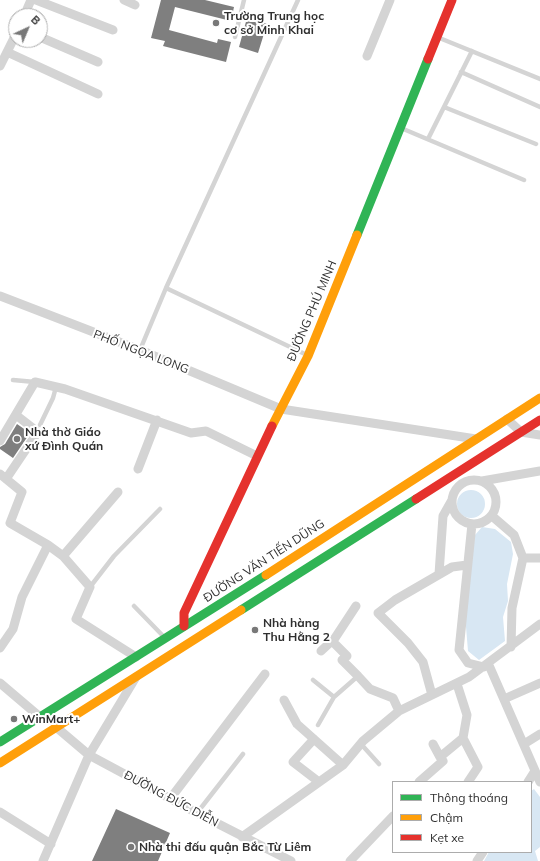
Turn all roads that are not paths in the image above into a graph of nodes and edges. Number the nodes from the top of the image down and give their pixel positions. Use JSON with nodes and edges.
{"nodes":[{"id":1,"x":36,"y":0,"type":"edge"},
{"id":2,"x":124,"y":0,"type":"edge"},
{"id":3,"x":244,"y":0,"type":"edge"},
{"id":4,"x":298,"y":0,"type":"edge"},
{"id":5,"x":390,"y":0,"type":"edge"},
{"id":6,"x":452,"y":0,"type":"edge"},
{"id":7,"x":135,"y":5,"type":"dead end"},
{"id":8,"x":113,"y":30,"type":"dead end"},
{"id":9,"x":437,"y":36,"type":"junction"},
{"id":10,"x":235,"y":37,"type":"dead end"},
{"id":11,"x":48,"y":40,"type":"edge"},
{"id":12,"x":9,"y":48,"type":"edge"},
{"id":13,"x":472,"y":51,"type":"junction"},
{"id":14,"x":7,"y":52,"type":"junction"},
{"id":15,"x":367,"y":56,"type":"dead end"},
{"id":16,"x":98,"y":62,"type":"dead end"},
{"id":17,"x":0,"y":66,"type":"edge"},
{"id":18,"x":461,"y":72,"type":"junction"},
{"id":19,"x":540,"y":79,"type":"edge"},
{"id":20,"x":98,"y":94,"type":"dead end"},
{"id":21,"x":444,"y":107,"type":"junction"},
{"id":22,"x":540,"y":107,"type":"edge"},
{"id":23,"x":400,"y":127,"type":"junction"},
{"id":24,"x":428,"y":139,"type":"junction"},
{"id":25,"x":536,"y":144,"type":"dead end"},
{"id":26,"x":524,"y":180,"type":"dead end"},
{"id":27,"x":166,"y":288,"type":"junction"},
{"id":28,"x":0,"y":296,"type":"edge"},
{"id":29,"x":140,"y":350,"type":"junction"},
{"id":30,"x":308,"y":356,"type":"junction"},
{"id":31,"x":13,"y":380,"type":"dead end"},
{"id":32,"x":35,"y":382,"type":"junction"},
{"id":33,"x":56,"y":387,"type":"junction"},
{"id":34,"x":540,"y":398,"type":"edge"},
{"id":35,"x":281,"y":409,"type":"junction"},
{"id":36,"x":16,"y":415,"type":"junction"},
{"id":37,"x":507,"y":419,"type":"junction"},
{"id":38,"x":157,"y":420,"type":"junction"},
{"id":39,"x":540,"y":420,"type":"edge"},
{"id":40,"x":40,"y":425,"type":"dead end"},
{"id":41,"x":521,"y":432,"type":"junction"},
{"id":42,"x":540,"y":435,"type":"edge"},
{"id":43,"x":476,"y":439,"type":"junction"},
{"id":44,"x":0,"y":441,"type":"edge"},
{"id":45,"x":257,"y":456,"type":"junction"},
{"id":46,"x":468,"y":465,"type":"junction"},
{"id":47,"x":138,"y":469,"type":"dead end"},
{"id":48,"x":540,"y":471,"type":"edge"},
{"id":49,"x":3,"y":477,"type":"edge"},
{"id":50,"x":466,"y":481,"type":"junction"},
{"id":51,"x":482,"y":481,"type":"junction"},
{"id":52,"x":118,"y":492,"type":"dead end"},
{"id":53,"x":452,"y":500,"type":"junction"},
{"id":54,"x":160,"y":509,"type":"dead end"},
{"id":55,"x":492,"y":516,"type":"junction"},
{"id":56,"x":472,"y":524,"type":"junction"},
{"id":57,"x":48,"y":545,"type":"junction"},
{"id":58,"x":63,"y":556,"type":"junction"},
{"id":59,"x":523,"y":558,"type":"junction"},
{"id":60,"x":540,"y":558,"type":"edge"},
{"id":61,"x":466,"y":565,"type":"junction"},
{"id":62,"x":439,"y":574,"type":"junction"},
{"id":63,"x":90,"y":588,"type":"junction"},
{"id":64,"x":134,"y":606,"type":"dead end"},
{"id":65,"x":356,"y":606,"type":"dead end"},
{"id":66,"x":540,"y":624,"type":"edge"},
{"id":67,"x":184,"y":626,"type":"junction"},
{"id":68,"x":166,"y":639,"type":"junction"},
{"id":69,"x":332,"y":641,"type":"junction"},
{"id":70,"x":511,"y":647,"type":"junction"},
{"id":71,"x":0,"y":648,"type":"edge"},
{"id":72,"x":321,"y":651,"type":"dead end"},
{"id":73,"x":136,"y":657,"type":"junction"},
{"id":74,"x":486,"y":665,"type":"junction"},
{"id":75,"x":265,"y":674,"type":"dead end"},
{"id":76,"x":137,"y":676,"type":"junction"},
{"id":77,"x":358,"y":676,"type":"junction"},
{"id":78,"x":313,"y":680,"type":"dead end"},
{"id":79,"x":0,"y":683,"type":"edge"},
{"id":80,"x":540,"y":683,"type":"edge"},
{"id":81,"x":456,"y":684,"type":"junction"},
{"id":82,"x":432,"y":695,"type":"junction"},
{"id":83,"x":334,"y":697,"type":"junction"},
{"id":84,"x":504,"y":699,"type":"junction"},
{"id":85,"x":284,"y":700,"type":"dead end"},
{"id":86,"x":399,"y":711,"type":"junction"},
{"id":87,"x":40,"y":717,"type":"junction"},
{"id":88,"x":318,"y":725,"type":"dead end"},
{"id":89,"x":56,"y":727,"type":"junction"},
{"id":90,"x":540,"y":734,"type":"edge"},
{"id":91,"x":463,"y":738,"type":"junction"},
{"id":92,"x":314,"y":739,"type":"junction"},
{"id":93,"x":0,"y":742,"type":"edge"},
{"id":94,"x":361,"y":744,"type":"junction"},
{"id":95,"x":433,"y":744,"type":"dead end"},
{"id":96,"x":524,"y":744,"type":"junction"},
{"id":97,"x":89,"y":754,"type":"junction"},
{"id":98,"x":243,"y":754,"type":"dead end"},
{"id":99,"x":440,"y":757,"type":"junction"},
{"id":100,"x":0,"y":763,"type":"edge"},
{"id":101,"x":379,"y":764,"type":"dead end"},
{"id":102,"x":343,"y":765,"type":"junction"},
{"id":103,"x":535,"y":771,"type":"junction"},
{"id":104,"x":419,"y":781,"type":"edge"},
{"id":105,"x":469,"y":781,"type":"edge"},
{"id":106,"x":529,"y":781,"type":"edge"},
{"id":107,"x":319,"y":782,"type":"junction"},
{"id":108,"x":540,"y":782,"type":"edge"},
{"id":109,"x":170,"y":799,"type":"junction"},
{"id":110,"x":0,"y":812,"type":"edge"},
{"id":111,"x":197,"y":814,"type":"junction"},
{"id":112,"x":392,"y":817,"type":"edge"},
{"id":113,"x":242,"y":837,"type":"junction"},
{"id":114,"x":51,"y":844,"type":"junction"},
{"id":115,"x":43,"y":861,"type":"edge"},
{"id":116,"x":291,"y":861,"type":"edge"},
{"id":117,"x":350,"y":861,"type":"edge"}],
"edges":[{"from":1,"to":8,"type":"street"},
{"from":2,"to":7,"type":"street"},
{"from":3,"to":10,"type":"lane"},
{"from":4,"to":27,"type":"lane"},
{"from":5,"to":15,"type":"street"},
{"from":6,"to":9,"type":"main road","name":"ĐƯỜNG PHÚ MINH"},
{"from":9,"to":13,"type":"lane"},
{"from":9,"to":23,"type":"main road","name":"ĐƯỜNG PHÚ MINH"},
{"from":11,"to":16,"type":"street"},
{"from":12,"to":14,"type":"street"},
{"from":13,"to":18,"type":"lane"},
{"from":13,"to":19,"type":"lane"},
{"from":14,"to":17,"type":"street"},
{"from":14,"to":20,"type":"street"},
{"from":18,"to":21,"type":"lane"},
{"from":18,"to":22,"type":"lane"},
{"from":21,"to":24,"type":"lane"},
{"from":21,"to":25,"type":"lane"},
{"from":23,"to":24,"type":"lane"},
{"from":23,"to":30,"type":"main road","name":"ĐƯỜNG PHÚ MINH"},
{"from":24,"to":26,"type":"lane"},
{"from":27,"to":29,"type":"lane"},
{"from":27,"to":30,"type":"lane"},
{"from":28,"to":29,"type":"street","name":"PHỐ NGỌA LONG"},
{"from":29,"to":35,"type":"street","name":"PHỐ NGỌA LONG"},
{"from":30,"to":35,"type":"main road","name":"ĐƯỜNG PHÚ MINH"},
{"from":31,"to":32,"type":"lane"},
{"from":32,"to":33,"type":"street"},
{"from":32,"to":36,"type":"street"},
{"from":33,"to":38,"type":"street"},
{"from":33,"to":40,"type":"lane"},
{"from":34,"to":37,"type":"main road","name":"ĐƯỜNG VĂN TIẾN DŨNG"},
{"from":35,"to":43,"type":"street","name":"PHỐ NGỌA LONG"},
{"from":35,"to":45,"type":"main road","name":"ĐƯỜNG PHÚ MINH"},
{"from":36,"to":44,"type":"street"},
{"from":36,"to":49,"type":"street"},
{"from":37,"to":41,"type":"street"},
{"from":37,"to":43,"type":"main road","name":"ĐƯỜNG VĂN TIẾN DŨNG"},
{"from":38,"to":45,"type":"street"},
{"from":38,"to":47,"type":"street"},
{"from":39,"to":41,"type":"main road"},
{"from":41,"to":42,"type":"street"},
{"from":41,"to":46,"type":"main road"},
{"from":43,"to":67,"type":"main road","name":"ĐƯỜNG VĂN TIẾN DŨNG"},
{"from":45,"to":67,"type":"main road","name":"ĐƯỜNG PHÚ MINH"},
{"from":46,"to":50,"type":"street"},
{"from":46,"to":76,"type":"main road"},
{"from":48,"to":51,"type":"street"},
{"from":49,"to":57,"type":"street"},
{"from":50,"to":51,"type":"street"},
{"from":50,"to":53,"type":"street"},
{"from":51,"to":55,"type":"street"},
{"from":52,"to":58,"type":"street"},
{"from":53,"to":56,"type":"street"},
{"from":53,"to":62,"type":"street"},
{"from":54,"to":63,"type":"lane"},
{"from":55,"to":56,"type":"street"},
{"from":55,"to":59,"type":"street"},
{"from":56,"to":61,"type":"street"},
{"from":57,"to":58,"type":"street"},
{"from":57,"to":71,"type":"street"},
{"from":58,"to":63,"type":"street"},
{"from":59,"to":60,"type":"street"},
{"from":59,"to":70,"type":"street"},
{"from":61,"to":62,"type":"street"},
{"from":61,"to":74,"type":"street"},
{"from":62,"to":82,"type":"street"},
{"from":63,"to":73,"type":"street"},
{"from":64,"to":68,"type":"lane"},
{"from":65,"to":69,"type":"street"},
{"from":66,"to":70,"type":"street"},
{"from":67,"to":68,"type":"main road","name":"ĐƯỜNG VĂN TIẾN DŨNG"},
{"from":68,"to":73,"type":"main road","name":"ĐƯỜNG VĂN TIẾN DŨNG"},
{"from":69,"to":72,"type":"street"},
{"from":69,"to":77,"type":"street"},
{"from":70,"to":74,"type":"street"},
{"from":73,"to":87,"type":"main road","name":"ĐƯỜNG VĂN TIẾN DŨNG"},
{"from":74,"to":81,"type":"street"},
{"from":74,"to":84,"type":"street"},
{"from":75,"to":109,"type":"street"},
{"from":76,"to":89,"type":"main road"},
{"from":76,"to":97,"type":"street"},
{"from":77,"to":83,"type":"lane"},
{"from":77,"to":86,"type":"street"},
{"from":78,"to":83,"type":"lane"},
{"from":79,"to":87,"type":"street"},
{"from":80,"to":84,"type":"street"},
{"from":81,"to":82,"type":"street"},
{"from":81,"to":91,"type":"street"},
{"from":82,"to":86,"type":"street"},
{"from":83,"to":88,"type":"lane"},
{"from":84,"to":96,"type":"street"},
{"from":85,"to":92,"type":"street"},
{"from":86,"to":94,"type":"street"},
{"from":87,"to":93,"type":"main road","name":"ĐƯỜNG VĂN TIẾN DŨNG"},
{"from":89,"to":97,"type":"street","name":"ĐƯỜNG ĐỨC DIỄN"},
{"from":89,"to":100,"type":"main road"},
{"from":90,"to":96,"type":"street"},
{"from":91,"to":99,"type":"street"},
{"from":91,"to":105,"type":"street"},
{"from":92,"to":102,"type":"street"},
{"from":92,"to":107,"type":"street"},
{"from":94,"to":101,"type":"lane"},
{"from":94,"to":102,"type":"street"},
{"from":95,"to":99,"type":"street"},
{"from":96,"to":103,"type":"street"},
{"from":97,"to":109,"type":"street","name":"ĐƯỜNG ĐỨC DIỄN"},
{"from":97,"to":114,"type":"street"},
{"from":98,"to":111,"type":"lane"},
{"from":99,"to":104,"type":"street"},
{"from":102,"to":107,"type":"street"},
{"from":103,"to":106,"type":"street"},
{"from":103,"to":108,"type":"street"},
{"from":107,"to":113,"type":"street"},
{"from":109,"to":111,"type":"street","name":"ĐƯỜNG ĐỨC DIỄN"},
{"from":110,"to":114,"type":"street"},
{"from":111,"to":113,"type":"street","name":"ĐƯỜNG ĐỨC DIỄN"},
{"from":112,"to":117,"type":"street"},
{"from":113,"to":116,"type":"street","name":"ĐƯỜNG ĐỨC DIỄN"},
{"from":114,"to":115,"type":"street"}]}
